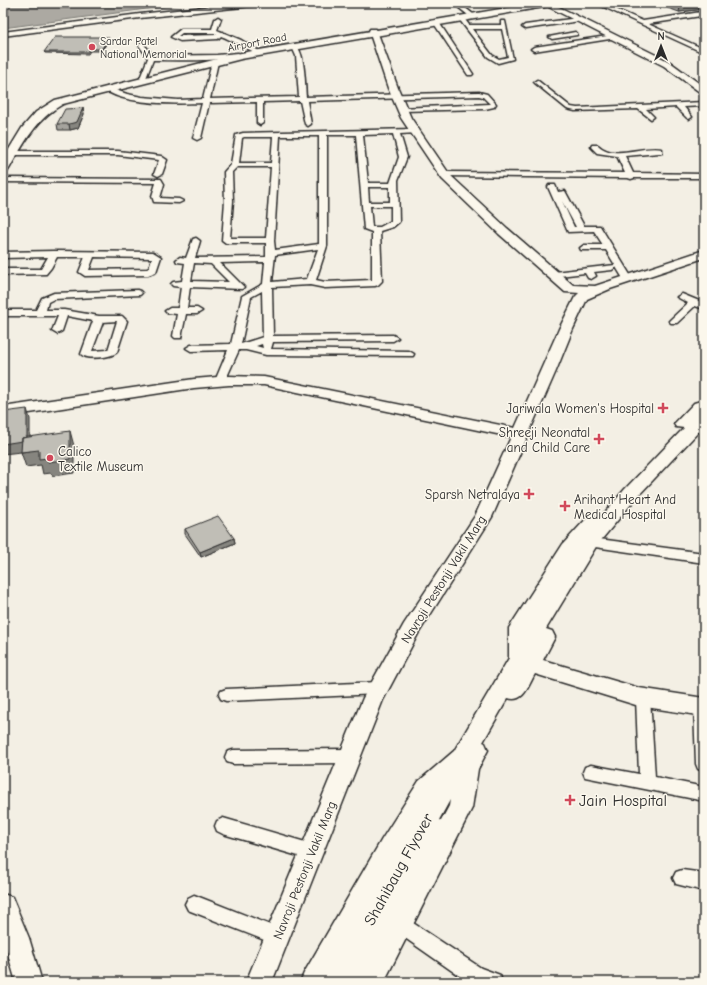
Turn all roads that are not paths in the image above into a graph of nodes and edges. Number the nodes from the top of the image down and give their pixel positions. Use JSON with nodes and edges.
{"nodes":[{"id":1,"x":246,"y":3,"type":"edge"},
{"id":2,"x":260,"y":3,"type":"edge"},
{"id":3,"x":456,"y":3,"type":"edge"},
{"id":4,"x":547,"y":3,"type":"edge"},
{"id":5,"x":598,"y":3,"type":"edge"},
{"id":6,"x":704,"y":15,"type":"edge"},
{"id":7,"x":466,"y":16,"type":"junction"},
{"id":8,"x":218,"y":19,"type":"dead end"},
{"id":9,"x":578,"y":20,"type":"junction"},
{"id":10,"x":699,"y":21,"type":"dead end"},
{"id":11,"x":436,"y":22,"type":"junction"},
{"id":12,"x":641,"y":22,"type":"junction"},
{"id":13,"x":692,"y":22,"type":"dead end"},
{"id":14,"x":669,"y":26,"type":"dead end"},
{"id":15,"x":469,"y":27,"type":"junction"},
{"id":16,"x":525,"y":27,"type":"dead end"},
{"id":17,"x":654,"y":28,"type":"junction"},
{"id":18,"x":217,"y":32,"type":"junction"},
{"id":19,"x":374,"y":32,"type":"junction"},
{"id":20,"x":3,"y":33,"type":"edge"},
{"id":21,"x":546,"y":33,"type":"dead end"},
{"id":22,"x":575,"y":34,"type":"dead end"},
{"id":23,"x":552,"y":37,"type":"junction"},
{"id":24,"x":614,"y":37,"type":"junction"},
{"id":25,"x":141,"y":44,"type":"dead end"},
{"id":26,"x":563,"y":45,"type":"junction"},
{"id":27,"x":295,"y":47,"type":"junction"},
{"id":28,"x":534,"y":49,"type":"dead end"},
{"id":29,"x":704,"y":51,"type":"edge"},
{"id":30,"x":257,"y":52,"type":"junction"},
{"id":31,"x":238,"y":55,"type":"junction"},
{"id":32,"x":151,"y":58,"type":"junction"},
{"id":33,"x":215,"y":62,"type":"junction"},
{"id":34,"x":470,"y":74,"type":"dead end"},
{"id":35,"x":143,"y":78,"type":"junction"},
{"id":36,"x":536,"y":82,"type":"dead end"},
{"id":37,"x":704,"y":82,"type":"edge"},
{"id":38,"x":107,"y":89,"type":"junction"},
{"id":39,"x":396,"y":91,"type":"junction"},
{"id":40,"x":704,"y":91,"type":"edge"},
{"id":41,"x":265,"y":93,"type":"dead end"},
{"id":42,"x":303,"y":98,"type":"junction"},
{"id":43,"x":264,"y":100,"type":"junction"},
{"id":44,"x":206,"y":102,"type":"junction"},
{"id":45,"x":704,"y":104,"type":"edge"},
{"id":46,"x":678,"y":105,"type":"junction"},
{"id":47,"x":640,"y":107,"type":"junction"},
{"id":48,"x":402,"y":109,"type":"junction"},
{"id":49,"x":594,"y":109,"type":"junction"},
{"id":50,"x":599,"y":115,"type":"dead end"},
{"id":51,"x":651,"y":117,"type":"dead end"},
{"id":52,"x":689,"y":117,"type":"dead end"},
{"id":53,"x":260,"y":123,"type":"dead end"},
{"id":54,"x":308,"y":124,"type":"dead end"},
{"id":55,"x":415,"y":131,"type":"junction"},
{"id":56,"x":396,"y":132,"type":"junction"},
{"id":57,"x":277,"y":134,"type":"junction"},
{"id":58,"x":198,"y":138,"type":"dead end"},
{"id":59,"x":357,"y":138,"type":"junction"},
{"id":60,"x":325,"y":139,"type":"junction"},
{"id":61,"x":595,"y":147,"type":"dead end"},
{"id":62,"x":659,"y":151,"type":"dead end"},
{"id":63,"x":13,"y":152,"type":"junction"},
{"id":64,"x":620,"y":154,"type":"junction"},
{"id":65,"x":3,"y":158,"type":"edge"},
{"id":66,"x":275,"y":164,"type":"junction"},
{"id":67,"x":235,"y":165,"type":"junction"},
{"id":68,"x":3,"y":169,"type":"edge"},
{"id":69,"x":158,"y":174,"type":"dead end"},
{"id":70,"x":444,"y":174,"type":"junction"},
{"id":71,"x":704,"y":176,"type":"edge"},
{"id":72,"x":631,"y":177,"type":"junction"},
{"id":73,"x":555,"y":179,"type":"dead end"},
{"id":74,"x":3,"y":180,"type":"edge"},
{"id":75,"x":364,"y":185,"type":"junction"},
{"id":76,"x":394,"y":185,"type":"junction"},
{"id":77,"x":552,"y":187,"type":"dead end"},
{"id":78,"x":179,"y":201,"type":"dead end"},
{"id":79,"x":366,"y":204,"type":"junction"},
{"id":80,"x":395,"y":204,"type":"junction"},
{"id":81,"x":581,"y":229,"type":"junction"},
{"id":82,"x":376,"y":230,"type":"junction"},
{"id":83,"x":196,"y":241,"type":"dead end"},
{"id":84,"x":270,"y":241,"type":"junction"},
{"id":85,"x":323,"y":246,"type":"junction"},
{"id":86,"x":608,"y":247,"type":"junction"},
{"id":87,"x":584,"y":248,"type":"dead end"},
{"id":88,"x":54,"y":254,"type":"junction"},
{"id":89,"x":704,"y":254,"type":"edge"},
{"id":90,"x":3,"y":255,"type":"edge"},
{"id":91,"x":90,"y":255,"type":"junction"},
{"id":92,"x":271,"y":256,"type":"junction"},
{"id":93,"x":180,"y":260,"type":"dead end"},
{"id":94,"x":190,"y":260,"type":"junction"},
{"id":95,"x":213,"y":261,"type":"junction"},
{"id":96,"x":612,"y":267,"type":"dead end"},
{"id":97,"x":4,"y":274,"type":"edge"},
{"id":98,"x":554,"y":275,"type":"junction"},
{"id":99,"x":627,"y":278,"type":"junction"},
{"id":100,"x":310,"y":282,"type":"junction"},
{"id":101,"x":176,"y":284,"type":"dead end"},
{"id":102,"x":186,"y":284,"type":"junction"},
{"id":103,"x":237,"y":284,"type":"junction"},
{"id":104,"x":267,"y":285,"type":"junction"},
{"id":105,"x":570,"y":289,"type":"junction"},
{"id":106,"x":596,"y":290,"type":"junction"},
{"id":107,"x":137,"y":293,"type":"dead end"},
{"id":108,"x":247,"y":296,"type":"junction"},
{"id":109,"x":682,"y":297,"type":"dead end"},
{"id":110,"x":694,"y":302,"type":"junction"},
{"id":111,"x":577,"y":306,"type":"junction"},
{"id":112,"x":704,"y":306,"type":"edge"},
{"id":113,"x":170,"y":311,"type":"dead end"},
{"id":114,"x":182,"y":311,"type":"junction"},
{"id":115,"x":197,"y":311,"type":"dead end"},
{"id":116,"x":3,"y":313,"type":"edge"},
{"id":117,"x":40,"y":313,"type":"junction"},
{"id":118,"x":64,"y":313,"type":"junction"},
{"id":119,"x":99,"y":319,"type":"dead end"},
{"id":120,"x":674,"y":321,"type":"dead end"},
{"id":121,"x":57,"y":331,"type":"dead end"},
{"id":122,"x":178,"y":336,"type":"dead end"},
{"id":123,"x":393,"y":338,"type":"dead end"},
{"id":124,"x":268,"y":340,"type":"junction"},
{"id":125,"x":240,"y":347,"type":"junction"},
{"id":126,"x":191,"y":348,"type":"dead end"},
{"id":127,"x":266,"y":352,"type":"junction"},
{"id":128,"x":409,"y":354,"type":"dead end"},
{"id":129,"x":220,"y":381,"type":"junction"},
{"id":130,"x":704,"y":405,"type":"edge"},
{"id":131,"x":3,"y":412,"type":"edge"},
{"id":132,"x":704,"y":417,"type":"edge"},
{"id":133,"x":704,"y":428,"type":"edge"},
{"id":134,"x":521,"y":434,"type":"junction"},
{"id":135,"x":600,"y":544,"type":"junction"},
{"id":136,"x":704,"y":558,"type":"edge"},
{"id":137,"x":525,"y":662,"type":"junction"},
{"id":138,"x":378,"y":688,"type":"junction"},
{"id":139,"x":226,"y":695,"type":"dead end"},
{"id":140,"x":643,"y":698,"type":"junction"},
{"id":141,"x":703,"y":707,"type":"edge"},
{"id":142,"x":350,"y":756,"type":"junction"},
{"id":143,"x":233,"y":757,"type":"dead end"},
{"id":144,"x":464,"y":763,"type":"junction"},
{"id":145,"x":704,"y":764,"type":"edge"},
{"id":146,"x":590,"y":772,"type":"dead end"},
{"id":147,"x":647,"y":783,"type":"junction"},
{"id":148,"x":704,"y":794,"type":"edge"},
{"id":149,"x":444,"y":798,"type":"junction"},
{"id":150,"x":223,"y":826,"type":"dead end"},
{"id":151,"x":312,"y":852,"type":"junction"},
{"id":152,"x":682,"y":878,"type":"dead end"},
{"id":153,"x":704,"y":882,"type":"edge"},
{"id":154,"x":194,"y":904,"type":"dead end"},
{"id":155,"x":3,"y":906,"type":"edge"},
{"id":156,"x":401,"y":925,"type":"junction"},
{"id":157,"x":277,"y":936,"type":"junction"},
{"id":158,"x":474,"y":978,"type":"edge"},
{"id":159,"x":29,"y":982,"type":"edge"},
{"id":160,"x":259,"y":982,"type":"edge"},
{"id":161,"x":313,"y":982,"type":"edge"},
{"id":162,"x":335,"y":982,"type":"edge"},
{"id":163,"x":350,"y":982,"type":"edge"},
{"id":164,"x":370,"y":982,"type":"edge"},
{"id":165,"x":493,"y":982,"type":"edge"}],
"edges":[{"from":1,"to":20,"type":"main road"},
{"from":2,"to":20,"type":"main road"},
{"from":3,"to":7,"type":"street"},
{"from":4,"to":7,"type":"main road","name":"Airport Road"},
{"from":4,"to":9,"type":"main road"},
{"from":4,"to":37,"type":"main road"},
{"from":5,"to":12,"type":"street"},
{"from":6,"to":12,"type":"street"},
{"from":7,"to":11,"type":"main road","name":"Airport Road"},
{"from":7,"to":15,"type":"street"},
{"from":7,"to":19,"type":"main road","name":"Airport Road"},
{"from":8,"to":18,"type":"street"},
{"from":9,"to":16,"type":"street"},
{"from":9,"to":24,"type":"main road"},
{"from":10,"to":13,"type":"street"},
{"from":11,"to":19,"type":"main road","name":"Airport Road"},
{"from":11,"to":34,"type":"street"},
{"from":12,"to":17,"type":"street"},
{"from":14,"to":17,"type":"street"},
{"from":15,"to":15,"type":"street"},
{"from":17,"to":29,"type":"street"},
{"from":18,"to":18,"type":"street"},
{"from":18,"to":30,"type":"street"},
{"from":19,"to":27,"type":"main road","name":"Airport Road"},
{"from":19,"to":30,"type":"main road","name":"Airport Road"},
{"from":19,"to":39,"type":"main road"},
{"from":21,"to":23,"type":"street"},
{"from":22,"to":23,"type":"street"},
{"from":23,"to":26,"type":"street"},
{"from":24,"to":26,"type":"street"},
{"from":24,"to":40,"type":"main road"},
{"from":25,"to":32,"type":"street"},
{"from":26,"to":28,"type":"street"},
{"from":27,"to":33,"type":"main road","name":"Airport Road"},
{"from":27,"to":42,"type":"street"},
{"from":30,"to":31,"type":"main road","name":"Airport Road"},
{"from":31,"to":32,"type":"street"},
{"from":31,"to":35,"type":"main road","name":"Airport Road"},
{"from":32,"to":35,"type":"street"},
{"from":33,"to":38,"type":"main road","name":"Airport Road"},
{"from":33,"to":44,"type":"street"},
{"from":35,"to":65,"type":"main road","name":"Airport Road"},
{"from":36,"to":49,"type":"street"},
{"from":38,"to":44,"type":"street"},
{"from":38,"to":63,"type":"main road","name":"Airport Road"},
{"from":39,"to":42,"type":"street"},
{"from":39,"to":48,"type":"main road"},
{"from":39,"to":48,"type":"street"},
{"from":41,"to":43,"type":"street"},
{"from":42,"to":43,"type":"street"},
{"from":42,"to":54,"type":"street"},
{"from":43,"to":44,"type":"street"},
{"from":43,"to":53,"type":"street"},
{"from":44,"to":58,"type":"street"},
{"from":45,"to":46,"type":"street"},
{"from":46,"to":47,"type":"street"},
{"from":46,"to":52,"type":"street"},
{"from":47,"to":49,"type":"street"},
{"from":47,"to":51,"type":"street"},
{"from":48,"to":55,"type":"main road"},
{"from":49,"to":50,"type":"street"},
{"from":55,"to":56,"type":"street"},
{"from":55,"to":70,"type":"main road"},
{"from":56,"to":59,"type":"street"},
{"from":56,"to":76,"type":"street"},
{"from":57,"to":60,"type":"street"},
{"from":57,"to":66,"type":"street"},
{"from":57,"to":67,"type":"street"},
{"from":59,"to":60,"type":"street"},
{"from":59,"to":75,"type":"street"},
{"from":60,"to":85,"type":"street"},
{"from":61,"to":64,"type":"street"},
{"from":62,"to":64,"type":"street"},
{"from":63,"to":68,"type":"main road","name":"Airport Road"},
{"from":63,"to":69,"type":"street"},
{"from":64,"to":72,"type":"street"},
{"from":66,"to":67,"type":"street"},
{"from":66,"to":84,"type":"street"},
{"from":67,"to":84,"type":"street"},
{"from":70,"to":72,"type":"street"},
{"from":70,"to":98,"type":"main road"},
{"from":71,"to":72,"type":"street"},
{"from":73,"to":81,"type":"street"},
{"from":74,"to":78,"type":"street"},
{"from":75,"to":76,"type":"street"},
{"from":75,"to":79,"type":"street"},
{"from":76,"to":80,"type":"street"},
{"from":77,"to":81,"type":"street"},
{"from":79,"to":80,"type":"street"},
{"from":79,"to":82,"type":"street"},
{"from":80,"to":82,"type":"street"},
{"from":81,"to":86,"type":"street"},
{"from":82,"to":100,"type":"street"},
{"from":83,"to":94,"type":"street"},
{"from":84,"to":92,"type":"street"},
{"from":85,"to":92,"type":"street"},
{"from":85,"to":100,"type":"street"},
{"from":86,"to":87,"type":"street"},
{"from":86,"to":99,"type":"street"},
{"from":88,"to":90,"type":"street"},
{"from":88,"to":91,"type":"street"},
{"from":88,"to":97,"type":"street"},
{"from":89,"to":99,"type":"main road","name":"Navroji Pestonji Vakil Marg"},
{"from":91,"to":91,"type":"street"},
{"from":92,"to":95,"type":"street"},
{"from":92,"to":104,"type":"street"},
{"from":93,"to":94,"type":"street"},
{"from":94,"to":95,"type":"street"},
{"from":94,"to":102,"type":"street"},
{"from":95,"to":103,"type":"street"},
{"from":96,"to":98,"type":"street"},
{"from":98,"to":105,"type":"main road"},
{"from":99,"to":106,"type":"main road","name":"Navroji Pestonji Vakil Marg"},
{"from":100,"to":104,"type":"street"},
{"from":101,"to":102,"type":"street"},
{"from":102,"to":103,"type":"street"},
{"from":102,"to":114,"type":"street"},
{"from":103,"to":108,"type":"street"},
{"from":104,"to":108,"type":"street"},
{"from":104,"to":124,"type":"street"},
{"from":105,"to":106,"type":"main road"},
{"from":105,"to":111,"type":"main road"},
{"from":106,"to":111,"type":"main road","name":"Navroji Pestonji Vakil Marg"},
{"from":107,"to":117,"type":"street"},
{"from":108,"to":125,"type":"street"},
{"from":109,"to":110,"type":"street"},
{"from":110,"to":112,"type":"street"},
{"from":110,"to":120,"type":"street"},
{"from":111,"to":134,"type":"main road","name":"Navroji Pestonji Vakil Marg"},
{"from":113,"to":114,"type":"street"},
{"from":114,"to":115,"type":"street"},
{"from":114,"to":122,"type":"street"},
{"from":116,"to":117,"type":"street"},
{"from":117,"to":118,"type":"street"},
{"from":118,"to":119,"type":"street"},
{"from":118,"to":121,"type":"street"},
{"from":123,"to":124,"type":"street"},
{"from":124,"to":125,"type":"street"},
{"from":124,"to":127,"type":"street"},
{"from":125,"to":126,"type":"street"},
{"from":125,"to":127,"type":"street"},
{"from":125,"to":129,"type":"street"},
{"from":127,"to":128,"type":"street"},
{"from":129,"to":131,"type":"main road"},
{"from":129,"to":134,"type":"main road"},
{"from":130,"to":137,"type":"main road"},
{"from":132,"to":137,"type":"main road"},
{"from":133,"to":135,"type":"main road"},
{"from":134,"to":138,"type":"main road","name":"Navroji Pestonji Vakil Marg"},
{"from":135,"to":136,"type":"street"},
{"from":135,"to":137,"type":"main road"},
{"from":137,"to":140,"type":"main road"},
{"from":137,"to":144,"type":"main road"},
{"from":138,"to":139,"type":"street"},
{"from":138,"to":142,"type":"main road","name":"Navroji Pestonji Vakil Marg"},
{"from":140,"to":141,"type":"main road"},
{"from":140,"to":147,"type":"street"},
{"from":141,"to":145,"type":"street"},
{"from":142,"to":143,"type":"street"},
{"from":142,"to":151,"type":"main road","name":"Navroji Pestonji Vakil Marg"},
{"from":144,"to":149,"type":"main road","name":"Shahibaug Flyover"},
{"from":144,"to":156,"type":"main road"},
{"from":144,"to":161,"type":"main road"},
{"from":146,"to":147,"type":"street"},
{"from":147,"to":148,"type":"street"},
{"from":149,"to":162,"type":"main road","name":"Shahibaug Flyover"},
{"from":149,"to":163,"type":"main road","name":"Shahibaug Flyover"},
{"from":150,"to":151,"type":"street"},
{"from":151,"to":157,"type":"main road","name":"Navroji Pestonji Vakil Marg"},
{"from":152,"to":153,"type":"street"},
{"from":154,"to":157,"type":"street"},
{"from":155,"to":159,"type":"main road"},
{"from":156,"to":158,"type":"street"},
{"from":156,"to":164,"type":"main road"},
{"from":157,"to":160,"type":"main road","name":"Navroji Pestonji Vakil Marg"},
{"from":158,"to":165,"type":"street"}]}
